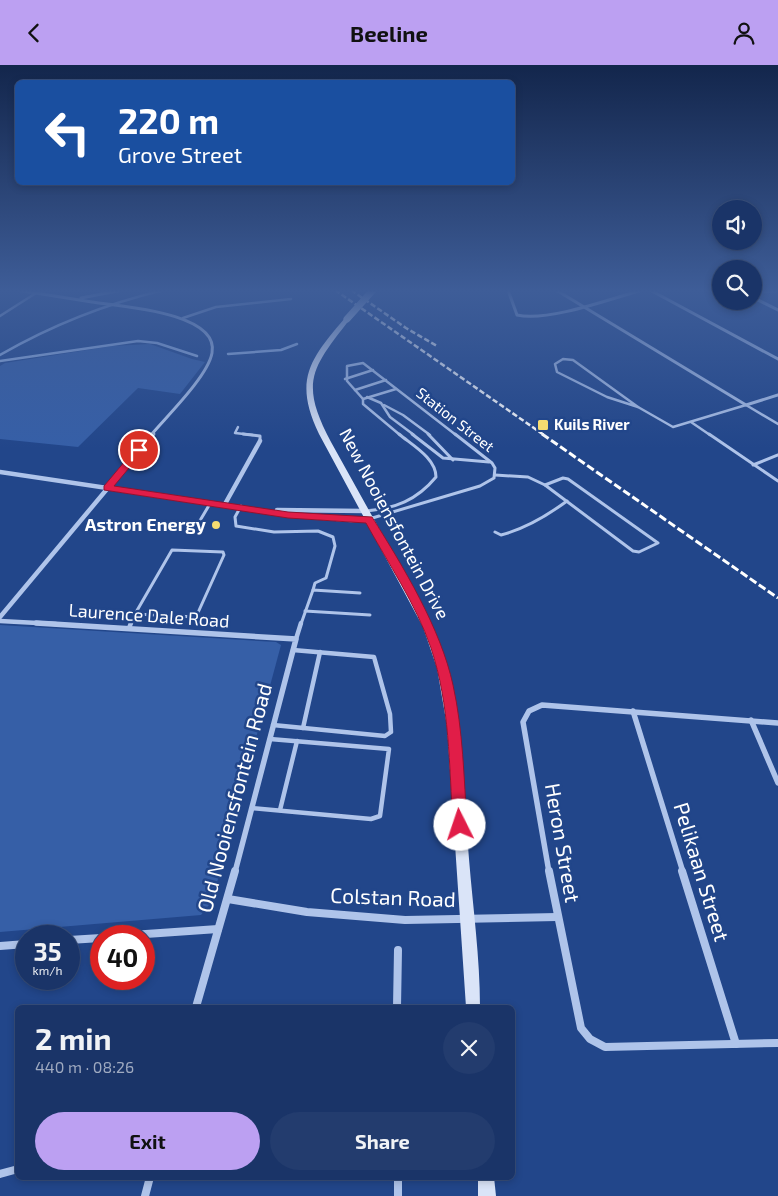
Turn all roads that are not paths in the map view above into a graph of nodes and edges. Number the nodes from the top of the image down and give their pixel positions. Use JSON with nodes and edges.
{"nodes":[{"id":1,"x":211,"y":343,"type":"edge"},
{"id":2,"x":328,"y":343,"type":"edge"},
{"id":3,"x":643,"y":343,"type":"edge"},
{"id":4,"x":748,"y":343,"type":"edge"},
{"id":5,"x":778,"y":359,"type":"edge"},
{"id":6,"x":373,"y":370,"type":"junction"},
{"id":7,"x":345,"y":379,"type":"junction"},
{"id":8,"x":386,"y":380,"type":"junction"},
{"id":9,"x":396,"y":389,"type":"junction"},
{"id":10,"x":354,"y":390,"type":"junction"},
{"id":11,"x":778,"y":395,"type":"edge"},
{"id":12,"x":365,"y":398,"type":"junction"},
{"id":13,"x":382,"y":404,"type":"junction"},
{"id":14,"x":746,"y":405,"type":"junction"},
{"id":15,"x":638,"y":407,"type":"junction"},
{"id":16,"x":691,"y":422,"type":"junction"},
{"id":17,"x":778,"y":424,"type":"edge"},
{"id":18,"x":238,"y":427,"type":"dead end"},
{"id":19,"x":260,"y":441,"type":"joint"},
{"id":20,"x":778,"y":455,"type":"edge"},
{"id":21,"x":454,"y":460,"type":"junction"},
{"id":22,"x":490,"y":462,"type":"junction"},
{"id":23,"x":753,"y":465,"type":"junction"},
{"id":24,"x":0,"y":472,"type":"edge"},
{"id":25,"x":495,"y":475,"type":"junction"},
{"id":26,"x":778,"y":481,"type":"edge"},
{"id":27,"x":546,"y":485,"type":"junction"},
{"id":28,"x":107,"y":488,"type":"junction"},
{"id":29,"x":567,"y":501,"type":"junction"},
{"id":30,"x":211,"y":502,"type":"junction"},
{"id":31,"x":225,"y":504,"type":"junction"},
{"id":32,"x":241,"y":507,"type":"junction"},
{"id":33,"x":267,"y":510,"type":"junction"},
{"id":34,"x":367,"y":515,"type":"junction"},
{"id":35,"x":195,"y":529,"type":"dead end"},
{"id":36,"x":495,"y":532,"type":"dead end"},
{"id":37,"x":313,"y":590,"type":"junction"},
{"id":38,"x":360,"y":593,"type":"dead end"},
{"id":39,"x":305,"y":611,"type":"junction"},
{"id":40,"x":135,"y":615,"type":"junction"},
{"id":41,"x":370,"y":615,"type":"dead end"},
{"id":42,"x":0,"y":619,"type":"edge"},
{"id":43,"x":129,"y":629,"type":"junction"},
{"id":44,"x":296,"y":639,"type":"junction"},
{"id":45,"x":293,"y":650,"type":"junction"},
{"id":46,"x":320,"y":652,"type":"junction"},
{"id":47,"x":634,"y":711,"type":"junction"},
{"id":48,"x":751,"y":720,"type":"junction"},
{"id":49,"x":778,"y":723,"type":"edge"},
{"id":50,"x":273,"y":725,"type":"junction"},
{"id":51,"x":303,"y":728,"type":"junction"},
{"id":52,"x":270,"y":739,"type":"junction"},
{"id":53,"x":297,"y":741,"type":"junction"},
{"id":54,"x":778,"y":783,"type":"edge"},
{"id":55,"x":252,"y":808,"type":"junction"},
{"id":56,"x":280,"y":810,"type":"junction"},
{"id":57,"x":228,"y":899,"type":"junction"},
{"id":58,"x":557,"y":917,"type":"junction"},
{"id":59,"x":467,"y":918,"type":"junction"},
{"id":60,"x":218,"y":929,"type":"junction"},
{"id":61,"x":155,"y":933,"type":"edge"},
{"id":62,"x":15,"y":945,"type":"edge"},
{"id":63,"x":0,"y":946,"type":"edge"},
{"id":64,"x":398,"y":950,"type":"dead end"},
{"id":65,"x":197,"y":1005,"type":"edge"},
{"id":66,"x":397,"y":1005,"type":"edge"},
{"id":67,"x":473,"y":1005,"type":"edge"},
{"id":68,"x":778,"y":1043,"type":"edge"},
{"id":69,"x":736,"y":1044,"type":"junction"},
{"id":70,"x":15,"y":1170,"type":"edge"},
{"id":71,"x":0,"y":1174,"type":"edge"},
{"id":72,"x":149,"y":1180,"type":"edge"},
{"id":73,"x":398,"y":1180,"type":"edge"},
{"id":74,"x":486,"y":1180,"type":"edge"},
{"id":75,"x":145,"y":1196,"type":"edge"},
{"id":76,"x":398,"y":1196,"type":"edge"},
{"id":77,"x":487,"y":1196,"type":"edge"}],
"edges":[{"from":1,"to":28,"type":"street"},
{"from":2,"to":34,"type":"street","name":"New Nooiensfontein Drive","bridge":true},
{"from":3,"to":14,"type":"street"},
{"from":4,"to":5,"type":"street"},
{"from":6,"to":7,"type":"lane"},
{"from":6,"to":7,"type":"lane"},
{"from":6,"to":8,"type":"lane"},
{"from":7,"to":10,"type":"lane"},
{"from":8,"to":9,"type":"lane"},
{"from":8,"to":10,"type":"lane"},
{"from":9,"to":12,"type":"lane","name":"Station Street"},
{"from":9,"to":22,"type":"lane","name":"Station Street"},
{"from":10,"to":12,"type":"lane"},
{"from":11,"to":14,"type":"street"},
{"from":12,"to":13,"type":"lane"},
{"from":12,"to":34,"type":"lane"},
{"from":13,"to":21,"type":"lane"},
{"from":13,"to":21,"type":"lane"},
{"from":14,"to":16,"type":"lane"},
{"from":14,"to":17,"type":"lane"},
{"from":15,"to":15,"type":"lane"},
{"from":15,"to":16,"type":"lane"},
{"from":16,"to":23,"type":"lane"},
{"from":18,"to":19,"type":"lane"},
{"from":19,"to":31,"type":"street"},
{"from":20,"to":23,"type":"lane"},
{"from":21,"to":22,"type":"lane"},
{"from":22,"to":25,"type":"lane","name":"Station Street"},
{"from":23,"to":26,"type":"lane"},
{"from":24,"to":28,"type":"street"},
{"from":25,"to":27,"type":"lane"},
{"from":25,"to":34,"type":"lane","name":"Station Street"},
{"from":27,"to":29,"type":"lane"},
{"from":27,"to":29,"type":"lane"},
{"from":28,"to":30,"type":"street"},
{"from":28,"to":42,"type":"street"},
{"from":29,"to":36,"type":"lane"},
{"from":30,"to":31,"type":"street"},
{"from":30,"to":35,"type":"lane"},
{"from":31,"to":32,"type":"street"},
{"from":32,"to":33,"type":"street"},
{"from":32,"to":37,"type":"lane","name":"Old Nooiensfontein Road"},
{"from":33,"to":34,"type":"street"},
{"from":33,"to":34,"type":"street"},
{"from":34,"to":59,"type":"street","name":"New Nooiensfontein Drive"},
{"from":37,"to":38,"type":"lane"},
{"from":37,"to":39,"type":"lane","name":"Old Nooiensfontein Road"},
{"from":39,"to":41,"type":"lane"},
{"from":39,"to":44,"type":"lane","name":"Old Nooiensfontein Road"},
{"from":40,"to":40,"type":"lane"},
{"from":40,"to":43,"type":"lane"},
{"from":42,"to":43,"type":"street","name":"Laurence Dale Road"},
{"from":43,"to":44,"type":"street","name":"Laurence Dale Road"},
{"from":44,"to":45,"type":"street","name":"Old Nooiensfontein Road"},
{"from":45,"to":46,"type":"lane"},
{"from":45,"to":50,"type":"street","name":"Old Nooiensfontein Road"},
{"from":46,"to":51,"type":"lane"},
{"from":46,"to":51,"type":"lane"},
{"from":47,"to":48,"type":"street","name":"Heron Street"},
{"from":47,"to":58,"type":"street","name":"Heron Street"},
{"from":47,"to":69,"type":"street","name":"Pelikaan Street"},
{"from":48,"to":49,"type":"street","name":"Heron Street"},
{"from":48,"to":54,"type":"street"},
{"from":50,"to":51,"type":"lane"},
{"from":50,"to":52,"type":"street","name":"Old Nooiensfontein Road"},
{"from":52,"to":53,"type":"lane"},
{"from":52,"to":55,"type":"street","name":"Old Nooiensfontein Road"},
{"from":53,"to":56,"type":"lane"},
{"from":53,"to":56,"type":"lane"},
{"from":55,"to":56,"type":"lane"},
{"from":55,"to":57,"type":"street","name":"Old Nooiensfontein Road"},
{"from":57,"to":59,"type":"street","name":"Colstan Road"},
{"from":57,"to":60,"type":"street","name":"Old Nooiensfontein Road"},
{"from":58,"to":59,"type":"street","name":"Colstan Road"},
{"from":58,"to":69,"type":"street","name":"Heron Street"},
{"from":59,"to":67,"type":"street","name":"New Nooiensfontein Drive"},
{"from":60,"to":61,"type":"street"},
{"from":60,"to":65,"type":"street","name":"Old Nooiensfontein Road"},
{"from":62,"to":63,"type":"street"},
{"from":64,"to":66,"type":"street"},
{"from":68,"to":69,"type":"street","name":"Heron Street"},
{"from":70,"to":71,"type":"street"},
{"from":72,"to":75,"type":"street"},
{"from":73,"to":76,"type":"street"},
{"from":74,"to":77,"type":"street"}]}
